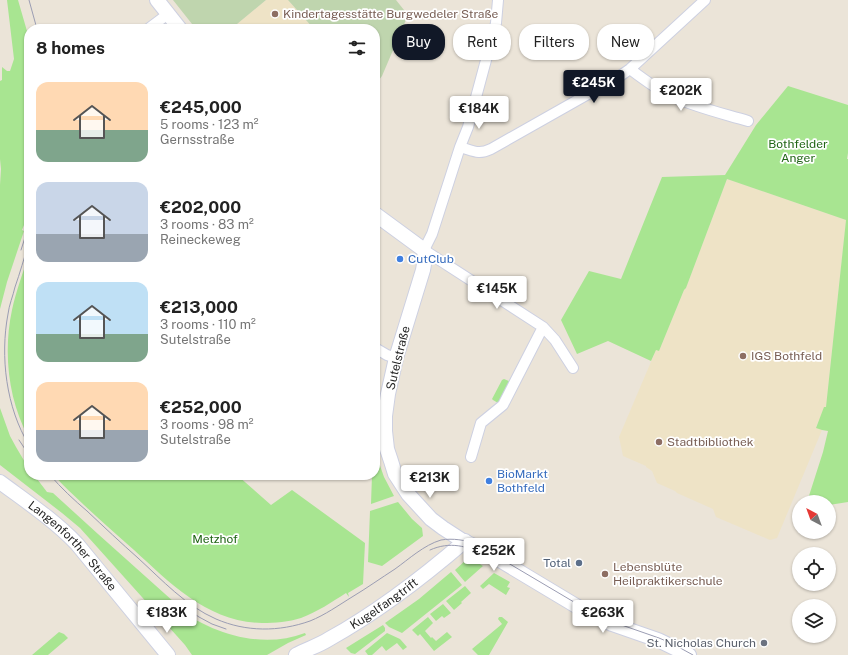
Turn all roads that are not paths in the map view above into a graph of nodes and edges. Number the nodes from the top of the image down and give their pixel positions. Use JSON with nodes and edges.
{"nodes":[{"id":1,"x":157,"y":0,"type":"edge"},
{"id":2,"x":498,"y":0,"type":"edge"},
{"id":3,"x":703,"y":1,"type":"edge"},
{"id":4,"x":168,"y":14,"type":"junction"},
{"id":5,"x":155,"y":24,"type":"edge"},
{"id":6,"x":176,"y":24,"type":"edge"},
{"id":7,"x":630,"y":69,"type":"junction"},
{"id":8,"x":748,"y":121,"type":"dead end"},
{"id":9,"x":460,"y":147,"type":"junction"},
{"id":10,"x":380,"y":218,"type":"edge"},
{"id":11,"x":424,"y":250,"type":"junction"},
{"id":12,"x":542,"y":327,"type":"junction"},
{"id":13,"x":380,"y":351,"type":"edge"},
{"id":14,"x":396,"y":358,"type":"junction"},
{"id":15,"x":573,"y":368,"type":"dead end"},
{"id":16,"x":471,"y":458,"type":"dead end"},
{"id":17,"x":0,"y":482,"type":"edge"},
{"id":18,"x":465,"y":542,"type":"junction"},
{"id":19,"x":168,"y":655,"type":"edge"},
{"id":20,"x":296,"y":655,"type":"edge"},
{"id":21,"x":689,"y":655,"type":"edge"}],
"edges":[{"from":1,"to":4,"type":"main road"},
{"from":2,"to":9,"type":"street","name":"Sutelstraße"},
{"from":3,"to":7,"type":"street"},
{"from":4,"to":5,"type":"street"},
{"from":4,"to":6,"type":"main road"},
{"from":7,"to":8,"type":"street"},
{"from":7,"to":9,"type":"street"},
{"from":9,"to":11,"type":"street","name":"Sutelstraße"},
{"from":10,"to":11,"type":"main road"},
{"from":11,"to":12,"type":"street"},
{"from":11,"to":14,"type":"main road","name":"Sutelstraße"},
{"from":12,"to":15,"type":"street"},
{"from":12,"to":16,"type":"street"},
{"from":13,"to":14,"type":"street"},
{"from":14,"to":18,"type":"main road","name":"Sutelstraße"},
{"from":17,"to":19,"type":"main road","name":"Langenforther Straße"},
{"from":18,"to":20,"type":"main road","name":"Kugelfangtrift"},
{"from":18,"to":21,"type":"main road","name":"Sutelstraße"}]}
